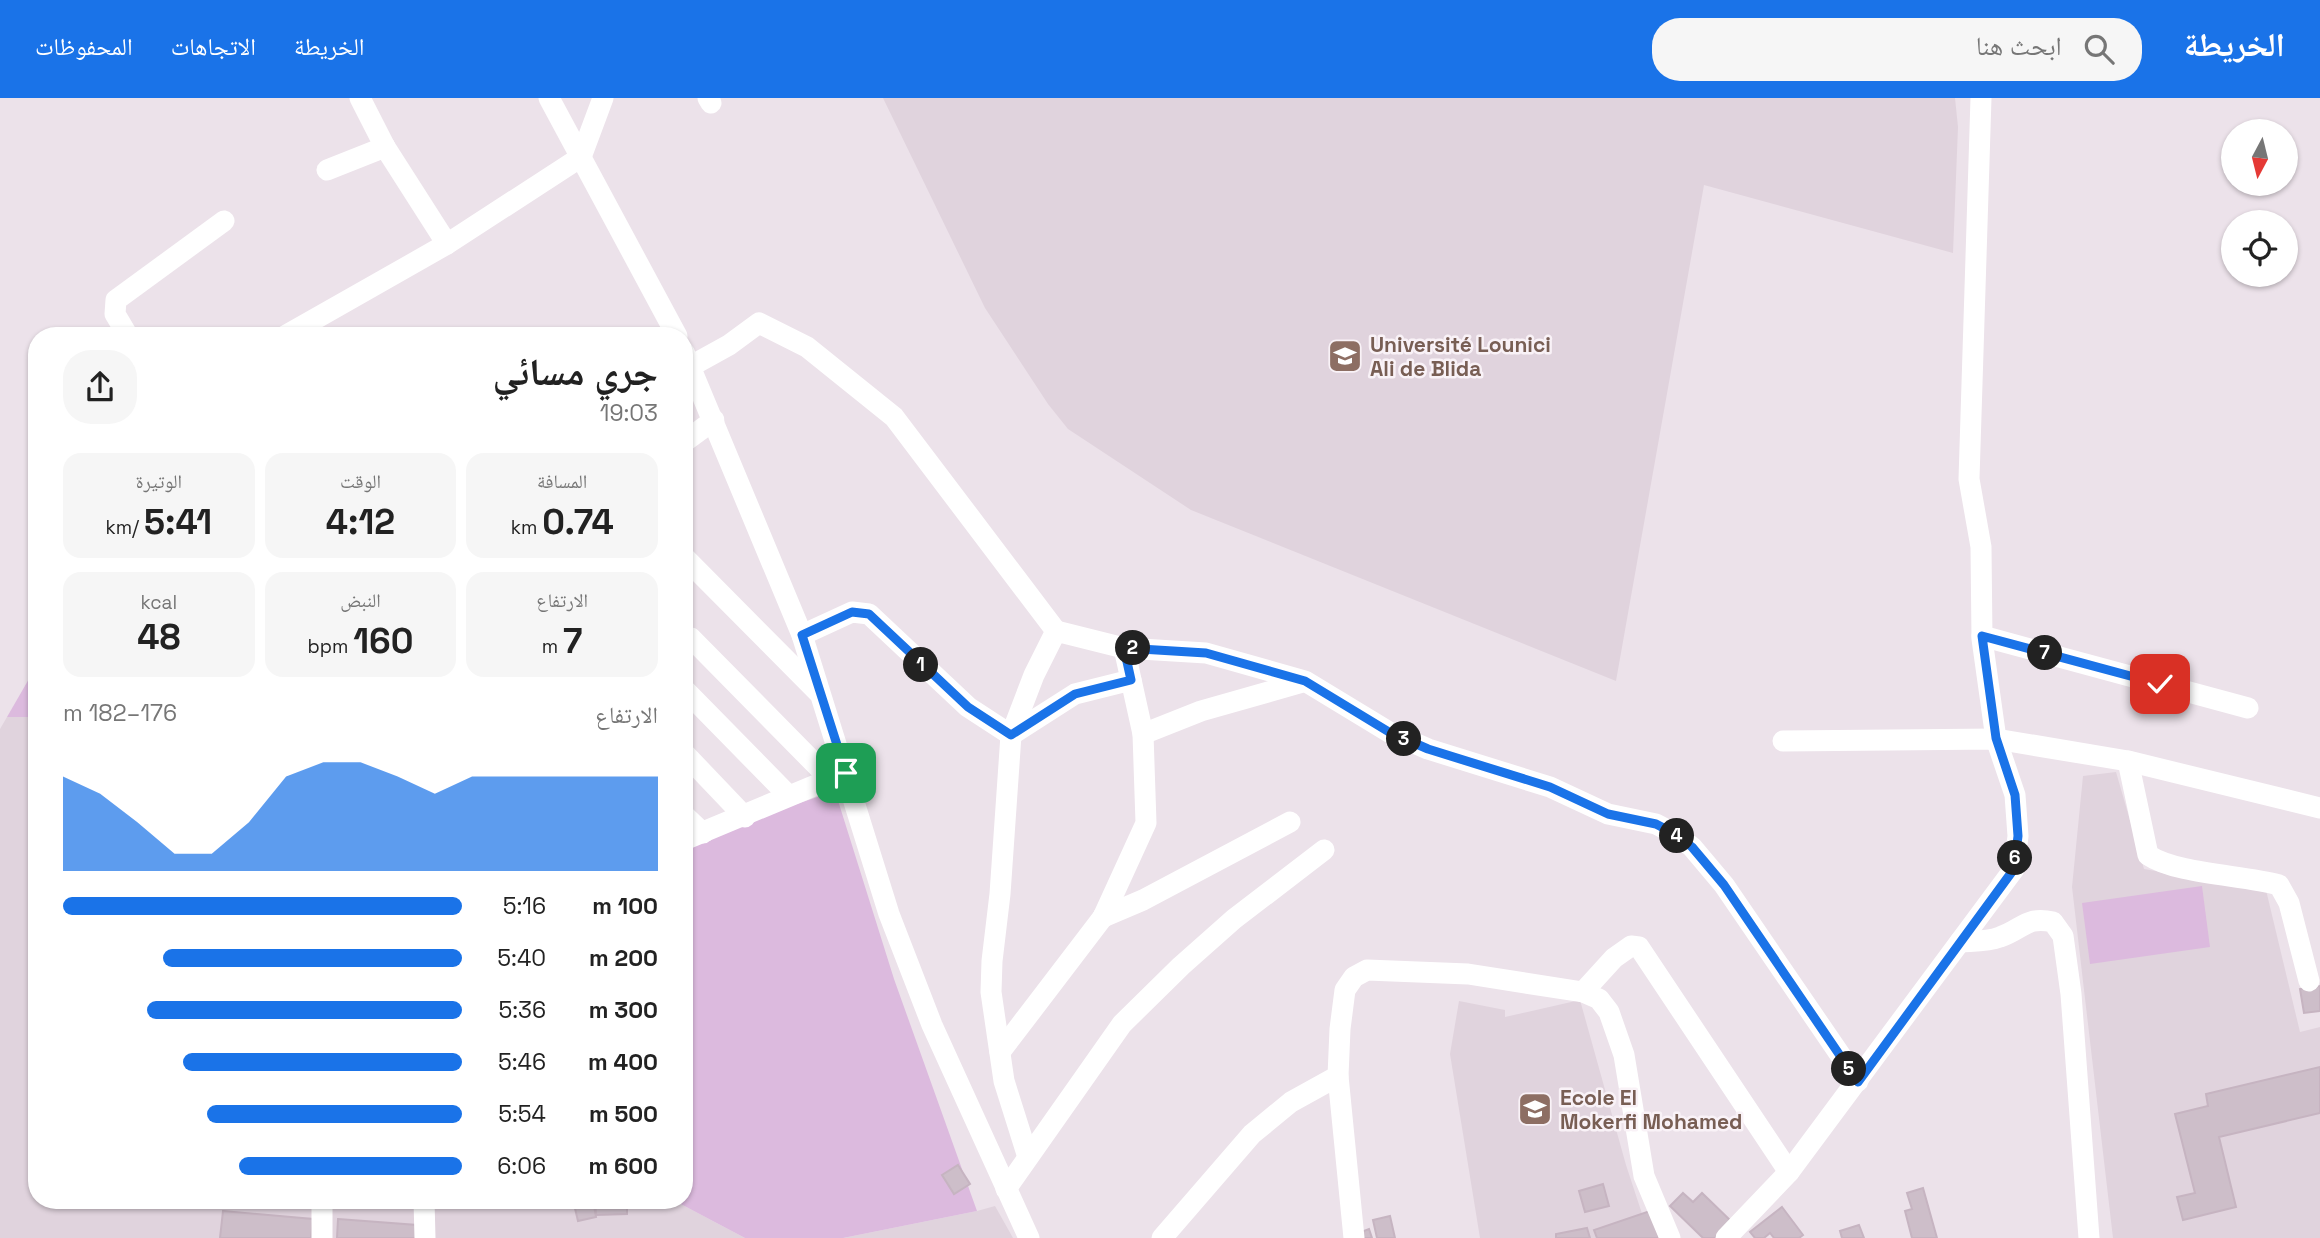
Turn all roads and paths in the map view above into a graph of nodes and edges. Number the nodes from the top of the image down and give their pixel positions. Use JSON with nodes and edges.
{"nodes":[{"id":1,"x":360,"y":98,"type":"edge"},
{"id":2,"x":549,"y":98,"type":"edge"},
{"id":3,"x":603,"y":98,"type":"edge"},
{"id":4,"x":1981,"y":98,"type":"edge"},
{"id":5,"x":385,"y":147,"type":"junction"},
{"id":6,"x":581,"y":157,"type":"junction"},
{"id":7,"x":327,"y":170,"type":"dead end"},
{"id":8,"x":224,"y":221,"type":"dead end"},
{"id":9,"x":447,"y":244,"type":"junction"},
{"id":10,"x":123,"y":327,"type":"edge"},
{"id":11,"x":305,"y":327,"type":"edge"},
{"id":12,"x":672,"y":327,"type":"edge"},
{"id":13,"x":693,"y":357,"type":"edge"},
{"id":14,"x":693,"y":371,"type":"edge"},
{"id":15,"x":714,"y":420,"type":"junction"},
{"id":16,"x":693,"y":435,"type":"edge"},
{"id":17,"x":693,"y":566,"type":"edge"},
{"id":18,"x":1056,"y":631,"type":"junction"},
{"id":19,"x":802,"y":635,"type":"junction"},
{"id":20,"x":1982,"y":636,"type":"junction"},
{"id":21,"x":693,"y":640,"type":"edge"},
{"id":22,"x":1124,"y":648,"type":"junction"},
{"id":23,"x":1131,"y":680,"type":"junction"},
{"id":24,"x":1305,"y":681,"type":"junction"},
{"id":25,"x":823,"y":697,"type":"junction"},
{"id":26,"x":693,"y":698,"type":"edge"},
{"id":27,"x":2248,"y":708,"type":"dead end"},
{"id":28,"x":1143,"y":734,"type":"junction"},
{"id":29,"x":1011,"y":735,"type":"junction"},
{"id":30,"x":1996,"y":738,"type":"junction"},
{"id":31,"x":1783,"y":741,"type":"dead end"},
{"id":32,"x":2128,"y":761,"type":"junction"},
{"id":33,"x":693,"y":762,"type":"edge"},
{"id":34,"x":837,"y":776,"type":"junction"},
{"id":35,"x":788,"y":795,"type":"junction"},
{"id":36,"x":2320,"y":808,"type":"edge"},
{"id":37,"x":745,"y":817,"type":"junction"},
{"id":38,"x":1290,"y":822,"type":"dead end"},
{"id":39,"x":694,"y":836,"type":"edge"},
{"id":40,"x":1324,"y":850,"type":"dead end"},
{"id":41,"x":1103,"y":917,"type":"junction"},
{"id":42,"x":1960,"y":942,"type":"junction"},
{"id":43,"x":2309,"y":981,"type":"dead end"},
{"id":44,"x":1583,"y":992,"type":"junction"},
{"id":45,"x":1000,"y":1052,"type":"junction"},
{"id":46,"x":1338,"y":1076,"type":"junction"},
{"id":47,"x":1858,"y":1082,"type":"junction"},
{"id":48,"x":1027,"y":1154,"type":"junction"},
{"id":49,"x":1789,"y":1172,"type":"junction"},
{"id":50,"x":1006,"y":1189,"type":"junction"},
{"id":51,"x":323,"y":1209,"type":"edge"},
{"id":52,"x":424,"y":1209,"type":"edge"},
{"id":53,"x":322,"y":1238,"type":"edge"},
{"id":54,"x":425,"y":1238,"type":"edge"},
{"id":55,"x":1029,"y":1238,"type":"edge"},
{"id":56,"x":1162,"y":1238,"type":"edge"},
{"id":57,"x":1354,"y":1238,"type":"edge"},
{"id":58,"x":1670,"y":1238,"type":"edge"},
{"id":59,"x":1727,"y":1238,"type":"edge"},
{"id":60,"x":2089,"y":1238,"type":"edge"}],
"edges":[{"from":1,"to":5,"type":"street"},
{"from":2,"to":6,"type":"street"},
{"from":3,"to":6,"type":"street"},
{"from":4,"to":20,"type":"street"},
{"from":5,"to":7,"type":"street"},
{"from":5,"to":9,"type":"street"},
{"from":6,"to":9,"type":"street"},
{"from":6,"to":12,"type":"street"},
{"from":8,"to":10,"type":"street"},
{"from":9,"to":11,"type":"street"},
{"from":13,"to":18,"type":"street"},
{"from":14,"to":15,"type":"street"},
{"from":15,"to":16,"type":"street"},
{"from":15,"to":19,"type":"street"},
{"from":17,"to":25,"type":"street"},
{"from":18,"to":22,"type":"street"},
{"from":18,"to":29,"type":"street"},
{"from":19,"to":25,"type":"street"},
{"from":19,"to":29,"type":"street"},
{"from":20,"to":27,"type":"street"},
{"from":20,"to":30,"type":"street"},
{"from":21,"to":34,"type":"street"},
{"from":22,"to":23,"type":"street"},
{"from":22,"to":24,"type":"street"},
{"from":23,"to":28,"type":"street"},
{"from":23,"to":29,"type":"street"},
{"from":24,"to":28,"type":"street"},
{"from":24,"to":47,"type":"street"},
{"from":25,"to":34,"type":"street"},
{"from":26,"to":35,"type":"street"},
{"from":28,"to":41,"type":"street"},
{"from":29,"to":45,"type":"street"},
{"from":30,"to":31,"type":"street"},
{"from":30,"to":32,"type":"street"},
{"from":30,"to":42,"type":"street"},
{"from":32,"to":36,"type":"street"},
{"from":32,"to":43,"type":"street"},
{"from":33,"to":37,"type":"street"},
{"from":34,"to":35,"type":"street"},
{"from":34,"to":50,"type":"street"},
{"from":35,"to":37,"type":"street"},
{"from":37,"to":39,"type":"street"},
{"from":38,"to":41,"type":"street"},
{"from":40,"to":48,"type":"street"},
{"from":41,"to":45,"type":"street"},
{"from":42,"to":47,"type":"street"},
{"from":42,"to":60,"type":"street"},
{"from":44,"to":46,"type":"street"},
{"from":44,"to":49,"type":"street"},
{"from":44,"to":58,"type":"street"},
{"from":45,"to":48,"type":"street"},
{"from":46,"to":56,"type":"street"},
{"from":46,"to":57,"type":"street"},
{"from":47,"to":49,"type":"street"},
{"from":48,"to":50,"type":"street"},
{"from":49,"to":59,"type":"street"},
{"from":50,"to":55,"type":"street"},
{"from":51,"to":53,"type":"street"},
{"from":52,"to":54,"type":"street"}]}
